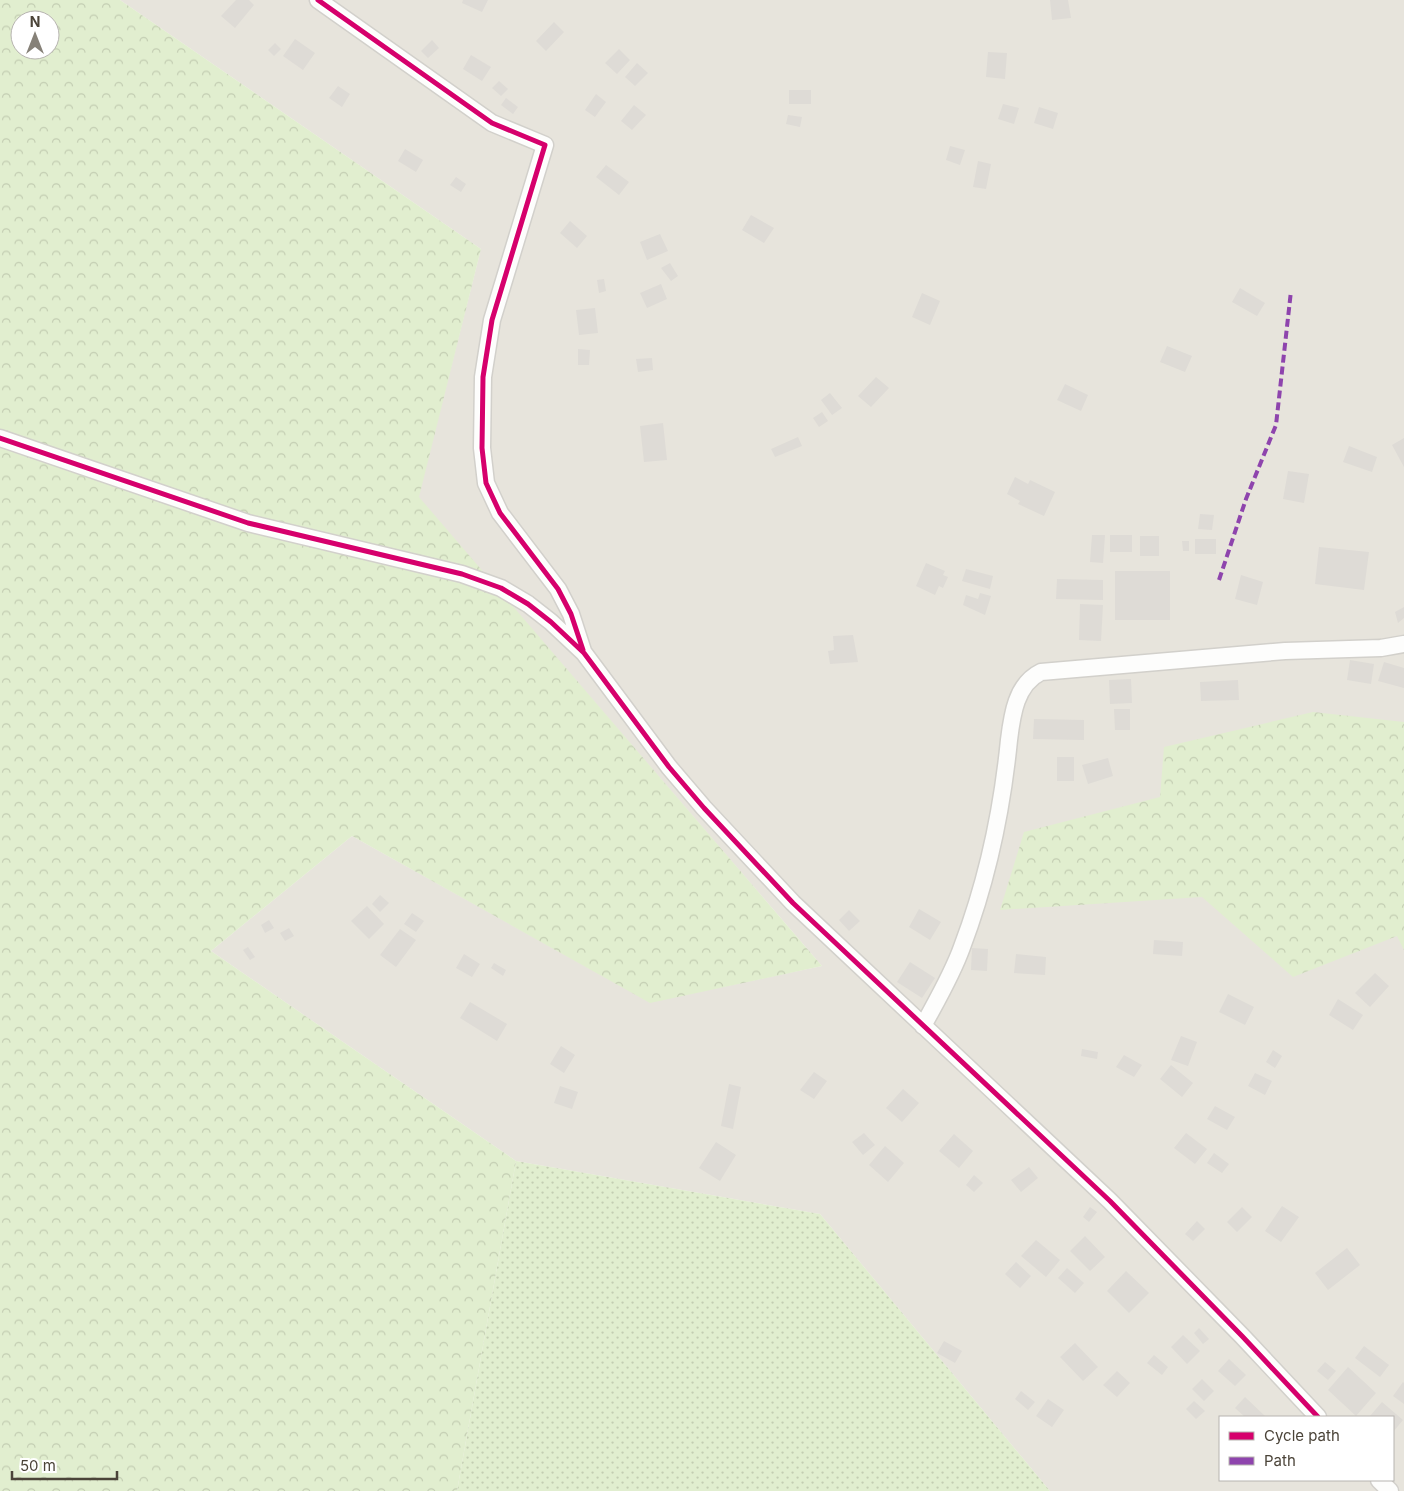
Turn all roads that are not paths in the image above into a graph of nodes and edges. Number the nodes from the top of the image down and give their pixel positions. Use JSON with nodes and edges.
{"nodes":[{"id":1,"x":318,"y":0,"type":"edge"},
{"id":2,"x":0,"y":438,"type":"edge"},
{"id":3,"x":1404,"y":644,"type":"edge"},
{"id":4,"x":584,"y":653,"type":"junction"},
{"id":5,"x":923,"y":1026,"type":"junction"},
{"id":6,"x":1317,"y":1416,"type":"edge"},
{"id":7,"x":1380,"y":1481,"type":"edge"},
{"id":8,"x":1390,"y":1491,"type":"edge"}],
"edges":[{"from":1,"to":4,"type":"street"},
{"from":2,"to":4,"type":"street"},
{"from":3,"to":5,"type":"street"},
{"from":4,"to":5,"type":"street"},
{"from":5,"to":6,"type":"street"},
{"from":7,"to":8,"type":"street"}]}
